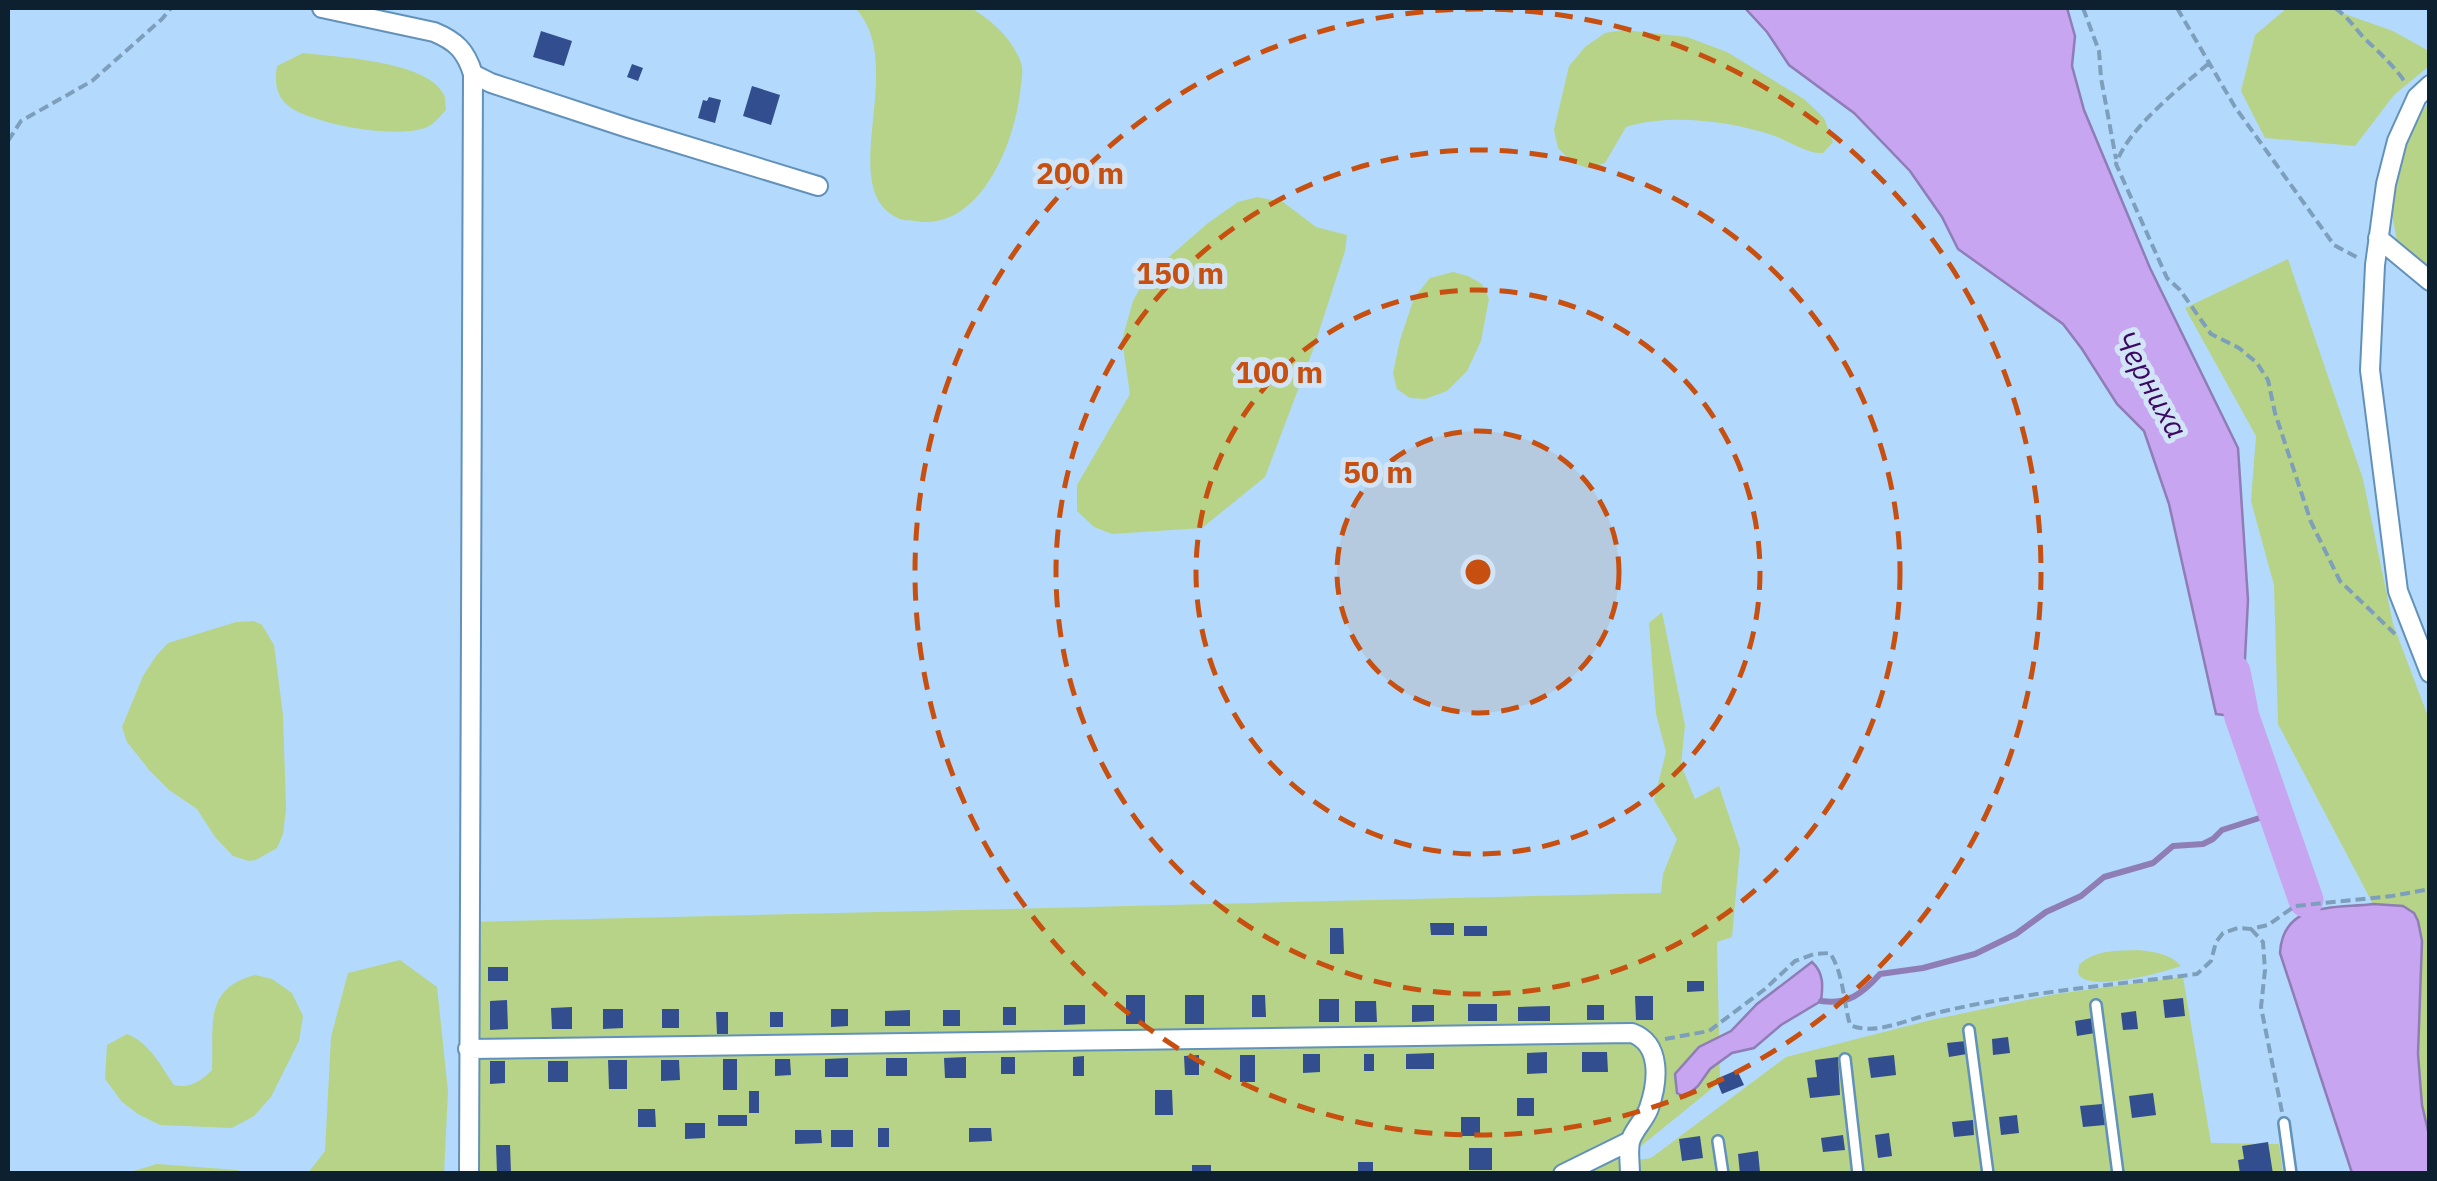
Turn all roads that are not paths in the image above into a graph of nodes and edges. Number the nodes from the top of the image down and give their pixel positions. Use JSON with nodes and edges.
{"nodes":[{"id":1,"x":322,"y":8,"type":"edge"},
{"id":2,"x":473,"y":74,"type":"junction"},
{"id":3,"x":2423,"y":91,"type":"edge"},
{"id":4,"x":818,"y":186,"type":"dead end"},
{"id":5,"x":2378,"y":238,"type":"junction"},
{"id":6,"x":2430,"y":281,"type":"edge"},
{"id":7,"x":2430,"y":673,"type":"edge"},
{"id":8,"x":2096,"y":1006,"type":"dead end"},
{"id":9,"x":1969,"y":1030,"type":"dead end"},
{"id":10,"x":468,"y":1049,"type":"junction"},
{"id":11,"x":1845,"y":1060,"type":"dead end"},
{"id":12,"x":2284,"y":1123,"type":"road end"},
{"id":13,"x":1630,"y":1141,"type":"junction"},
{"id":14,"x":1718,"y":1141,"type":"dead end"},
{"id":15,"x":469,"y":1174,"type":"edge"},
{"id":16,"x":1563,"y":1174,"type":"edge"},
{"id":17,"x":1630,"y":1174,"type":"edge"},
{"id":18,"x":1722,"y":1174,"type":"edge"},
{"id":19,"x":1858,"y":1174,"type":"edge"},
{"id":20,"x":1988,"y":1174,"type":"edge"},
{"id":21,"x":2118,"y":1174,"type":"edge"},
{"id":22,"x":2291,"y":1174,"type":"edge"}],
"edges":[{"from":1,"to":2,"type":"street"},
{"from":2,"to":4,"type":"street"},
{"from":2,"to":10,"type":"street"},
{"from":3,"to":5,"type":"street"},
{"from":5,"to":6,"type":"street"},
{"from":5,"to":7,"type":"street"},
{"from":8,"to":21,"type":"lane"},
{"from":9,"to":20,"type":"lane"},
{"from":10,"to":13,"type":"street"},
{"from":10,"to":15,"type":"street"},
{"from":11,"to":19,"type":"lane"},
{"from":12,"to":22,"type":"lane"},
{"from":13,"to":16,"type":"street"},
{"from":13,"to":17,"type":"street"},
{"from":14,"to":18,"type":"lane"}]}
